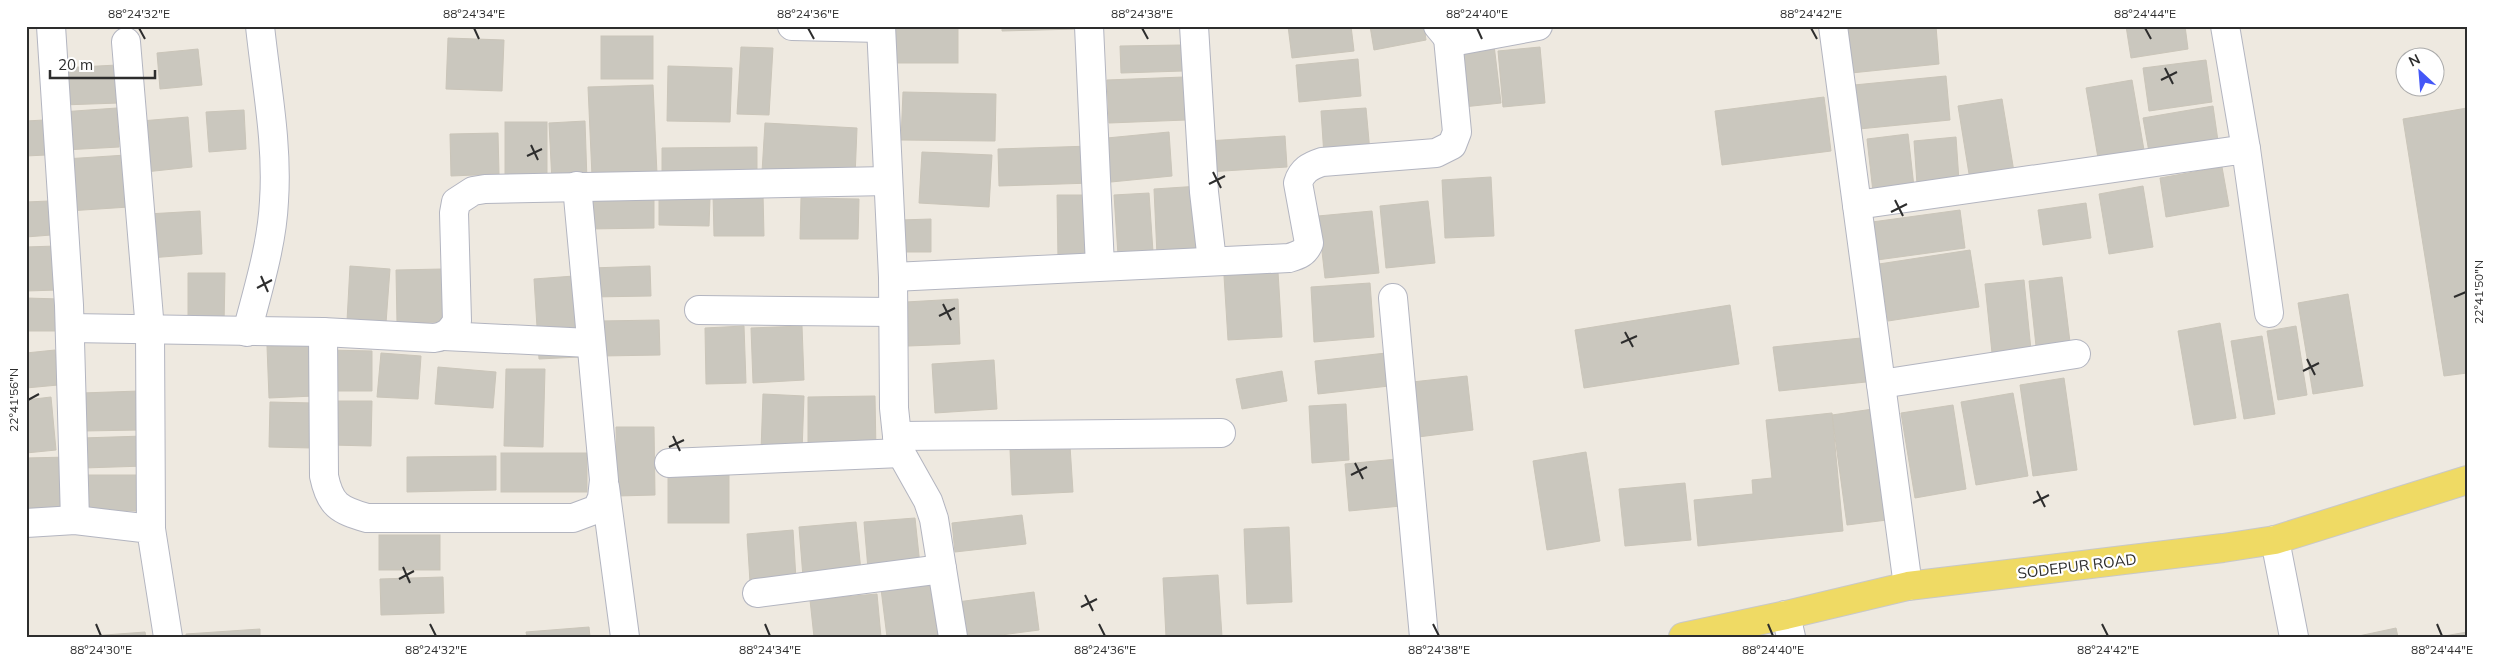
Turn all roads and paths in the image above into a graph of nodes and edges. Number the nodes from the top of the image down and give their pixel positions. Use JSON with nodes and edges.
{"nodes":[{"id":1,"x":51,"y":26,"type":"edge"},
{"id":2,"x":260,"y":26,"type":"edge"},
{"id":3,"x":792,"y":26,"type":"edge"},
{"id":4,"x":1089,"y":26,"type":"edge"},
{"id":5,"x":1194,"y":26,"type":"edge"},
{"id":6,"x":1538,"y":26,"type":"edge"},
{"id":7,"x":1833,"y":26,"type":"edge"},
{"id":8,"x":2225,"y":26,"type":"edge"},
{"id":9,"x":881,"y":27,"type":"edge"},
{"id":10,"x":1443,"y":32,"type":"edge"},
{"id":11,"x":126,"y":42,"type":"dead end"},
{"id":12,"x":2246,"y":149,"type":"junction"},
{"id":13,"x":888,"y":181,"type":"junction"},
{"id":14,"x":577,"y":186,"type":"junction"},
{"id":15,"x":1857,"y":205,"type":"junction"},
{"id":16,"x":1212,"y":261,"type":"junction"},
{"id":17,"x":1100,"y":266,"type":"junction"},
{"id":18,"x":893,"y":278,"type":"junction"},
{"id":19,"x":1393,"y":298,"type":"dead end"},
{"id":20,"x":699,"y":310,"type":"dead end"},
{"id":21,"x":893,"y":312,"type":"junction"},
{"id":22,"x":2269,"y":313,"type":"dead end"},
{"id":23,"x":70,"y":328,"type":"junction"},
{"id":24,"x":150,"y":330,"type":"junction"},
{"id":25,"x":247,"y":332,"type":"junction"},
{"id":26,"x":323,"y":332,"type":"junction"},
{"id":27,"x":444,"y":336,"type":"junction"},
{"id":28,"x":590,"y":342,"type":"junction"},
{"id":29,"x":2076,"y":354,"type":"dead end"},
{"id":30,"x":1881,"y":384,"type":"junction"},
{"id":31,"x":1221,"y":433,"type":"dead end"},
{"id":32,"x":899,"y":445,"type":"junction"},
{"id":33,"x":668,"y":463,"type":"dead end"},
{"id":34,"x":604,"y":480,"type":"junction"},
{"id":35,"x":2467,"y":480,"type":"edge"},
{"id":36,"x":76,"y":520,"type":"junction"},
{"id":37,"x":26,"y":523,"type":"edge"},
{"id":38,"x":151,"y":529,"type":"junction"},
{"id":39,"x":2275,"y":540,"type":"junction"},
{"id":40,"x":942,"y":569,"type":"junction"},
{"id":41,"x":1908,"y":586,"type":"junction"},
{"id":42,"x":757,"y":593,"type":"dead end"},
{"id":43,"x":1788,"y":626,"type":"edge"},
{"id":44,"x":168,"y":637,"type":"edge"},
{"id":45,"x":625,"y":637,"type":"edge"},
{"id":46,"x":953,"y":637,"type":"edge"},
{"id":47,"x":1424,"y":637,"type":"edge"},
{"id":48,"x":1683,"y":637,"type":"edge"},
{"id":49,"x":2294,"y":637,"type":"edge"}],
"edges":[{"from":1,"to":23,"type":"street"},
{"from":2,"to":25,"type":"street"},
{"from":3,"to":9,"type":"street"},
{"from":4,"to":17,"type":"street"},
{"from":5,"to":16,"type":"street"},
{"from":6,"to":10,"type":"street"},
{"from":7,"to":15,"type":"street"},
{"from":8,"to":12,"type":"street"},
{"from":9,"to":13,"type":"street"},
{"from":10,"to":16,"type":"street"},
{"from":11,"to":24,"type":"street"},
{"from":12,"to":15,"type":"street"},
{"from":12,"to":22,"type":"street"},
{"from":13,"to":14,"type":"street"},
{"from":13,"to":18,"type":"street"},
{"from":14,"to":27,"type":"street"},
{"from":14,"to":28,"type":"street"},
{"from":15,"to":30,"type":"street"},
{"from":16,"to":17,"type":"street"},
{"from":17,"to":18,"type":"street"},
{"from":18,"to":21,"type":"street"},
{"from":19,"to":47,"type":"street"},
{"from":20,"to":21,"type":"street"},
{"from":21,"to":32,"type":"street"},
{"from":23,"to":24,"type":"street"},
{"from":23,"to":36,"type":"street"},
{"from":24,"to":25,"type":"street"},
{"from":24,"to":38,"type":"street"},
{"from":25,"to":26,"type":"street"},
{"from":26,"to":27,"type":"street"},
{"from":26,"to":34,"type":"street"},
{"from":27,"to":28,"type":"street"},
{"from":28,"to":34,"type":"street"},
{"from":29,"to":30,"type":"street"},
{"from":30,"to":41,"type":"street"},
{"from":31,"to":32,"type":"street"},
{"from":32,"to":33,"type":"street"},
{"from":32,"to":40,"type":"street"},
{"from":34,"to":45,"type":"street"},
{"from":35,"to":39,"type":"main road","name":"SODEPUR ROAD"},
{"from":36,"to":37,"type":"street"},
{"from":36,"to":38,"type":"street"},
{"from":38,"to":44,"type":"street"},
{"from":39,"to":41,"type":"main road","name":"SODEPUR ROAD"},
{"from":39,"to":49,"type":"street"},
{"from":40,"to":42,"type":"street"},
{"from":40,"to":46,"type":"street"},
{"from":41,"to":43,"type":"main road","name":"SODEPUR ROAD"},
{"from":43,"to":48,"type":"main road","name":"SODEPUR ROAD"}]}
